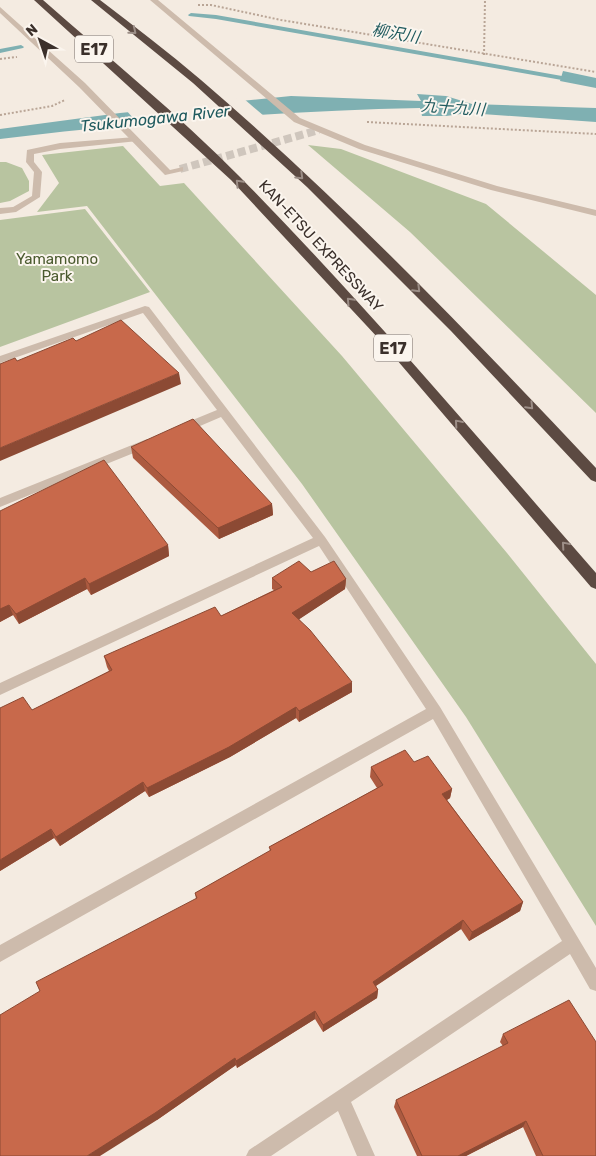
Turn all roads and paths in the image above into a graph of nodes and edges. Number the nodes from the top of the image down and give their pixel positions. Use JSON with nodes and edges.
{"nodes":[{"id":1,"x":38,"y":0,"type":"edge"},
{"id":2,"x":96,"y":0,"type":"edge"},
{"id":3,"x":485,"y":0,"type":"edge"},
{"id":4,"x":157,"y":2,"type":"edge"},
{"id":5,"x":0,"y":9,"type":"edge"},
{"id":6,"x":484,"y":55,"type":"junction"},
{"id":7,"x":596,"y":72,"type":"edge"},
{"id":8,"x":82,"y":86,"type":"junction"},
{"id":9,"x":0,"y":116,"type":"edge"},
{"id":10,"x":363,"y":122,"type":"dead end"},
{"id":11,"x":596,"y":134,"type":"edge"},
{"id":12,"x":135,"y":139,"type":"junction"},
{"id":13,"x":180,"y":169,"type":"tunnel mouth"},
{"id":14,"x":0,"y":211,"type":"edge"},
{"id":15,"x":596,"y":212,"type":"edge"},
{"id":16,"x":0,"y":360,"type":"edge"},
{"id":17,"x":223,"y":412,"type":"junction"},
{"id":18,"x":596,"y":477,"type":"edge"},
{"id":19,"x":0,"y":502,"type":"edge"},
{"id":20,"x":321,"y":540,"type":"junction"},
{"id":21,"x":596,"y":583,"type":"edge"},
{"id":22,"x":0,"y":690,"type":"edge"},
{"id":23,"x":435,"y":711,"type":"junction"},
{"id":24,"x":572,"y":943,"type":"junction"},
{"id":25,"x":0,"y":954,"type":"edge"},
{"id":26,"x":596,"y":983,"type":"edge"},
{"id":27,"x":341,"y":1098,"type":"junction"},
{"id":28,"x":255,"y":1156,"type":"edge"},
{"id":29,"x":366,"y":1156,"type":"edge"}],
"edges":[{"from":21,"to":1,"type":"highway","name":"KAN-ETSU EXPRESSWAY","number":"E17","one_way":true},
{"from":2,"to":18,"type":"highway","name":"KAN-ETSU EXPRESSWAY","number":"E17","one_way":true},
{"from":3,"to":6,"type":"path"},
{"from":4,"to":6,"type":"path"},
{"from":4,"to":15,"type":"street"},
{"from":5,"to":8,"type":"street"},
{"from":6,"to":7,"type":"path"},
{"from":8,"to":9,"type":"path"},
{"from":8,"to":12,"type":"street"},
{"from":10,"to":11,"type":"path"},
{"from":12,"to":13,"type":"street"},
{"from":12,"to":14,"type":"street"},
{"from":16,"to":17,"type":"street"},
{"from":17,"to":19,"type":"street"},
{"from":17,"to":20,"type":"street"},
{"from":20,"to":22,"type":"street"},
{"from":20,"to":23,"type":"street"},
{"from":23,"to":24,"type":"street"},
{"from":23,"to":25,"type":"street"},
{"from":24,"to":26,"type":"street"},
{"from":24,"to":27,"type":"street"},
{"from":27,"to":28,"type":"street"},
{"from":27,"to":29,"type":"street"}]}
